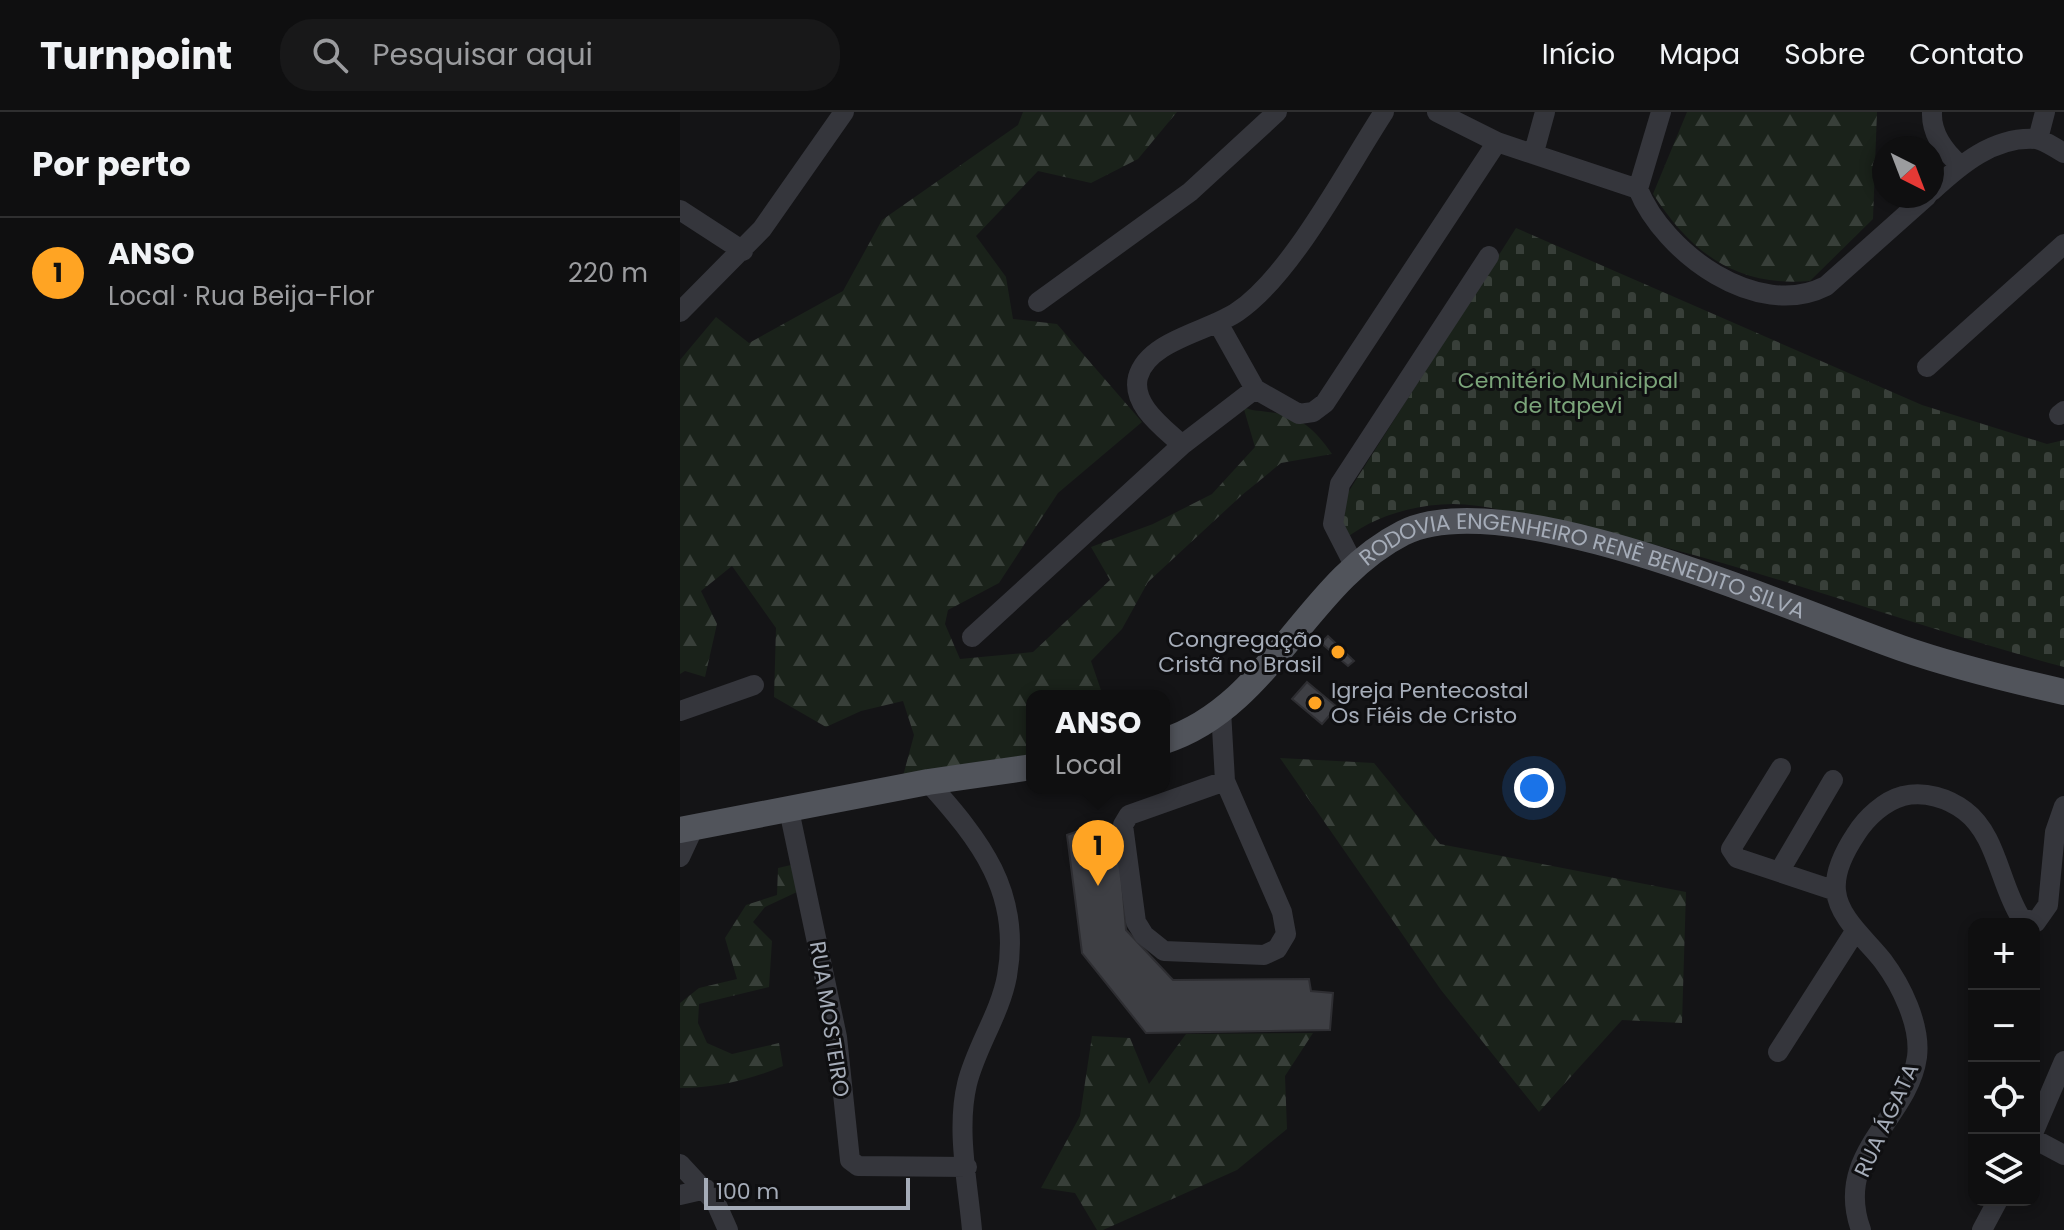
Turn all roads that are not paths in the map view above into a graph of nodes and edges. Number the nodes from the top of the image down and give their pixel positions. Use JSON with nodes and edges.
{"nodes":[{"id":1,"x":1277,"y":112,"type":"edge"},
{"id":2,"x":1384,"y":112,"type":"edge"},
{"id":3,"x":1437,"y":112,"type":"edge"},
{"id":4,"x":1545,"y":112,"type":"edge"},
{"id":5,"x":1661,"y":112,"type":"edge"},
{"id":6,"x":1932,"y":112,"type":"edge"},
{"id":7,"x":2045,"y":112,"type":"edge"},
{"id":8,"x":836,"y":114,"type":"edge"},
{"id":9,"x":2038,"y":139,"type":"junction"},
{"id":10,"x":1497,"y":142,"type":"junction"},
{"id":11,"x":1534,"y":152,"type":"junction"},
{"id":12,"x":2064,"y":153,"type":"edge"},
{"id":13,"x":1960,"y":165,"type":"junction"},
{"id":14,"x":1944,"y":180,"type":"edge"},
{"id":15,"x":1638,"y":189,"type":"junction"},
{"id":16,"x":1914,"y":208,"type":"edge"},
{"id":17,"x":680,"y":210,"type":"edge"},
{"id":18,"x":2064,"y":244,"type":"edge"},
{"id":19,"x":743,"y":251,"type":"junction"},
{"id":20,"x":1489,"y":256,"type":"dead end"},
{"id":21,"x":1038,"y":302,"type":"dead end"},
{"id":22,"x":680,"y":312,"type":"edge"},
{"id":23,"x":1218,"y":323,"type":"junction"},
{"id":24,"x":1927,"y":367,"type":"dead end"},
{"id":25,"x":1255,"y":389,"type":"junction"},
{"id":26,"x":1182,"y":445,"type":"junction"},
{"id":27,"x":1355,"y":567,"type":"junction"},
{"id":28,"x":972,"y":637,"type":"dead end"},
{"id":29,"x":754,"y":685,"type":"dead end"},
{"id":30,"x":2064,"y":692,"type":"edge"},
{"id":31,"x":1221,"y":710,"type":"junction"},
{"id":32,"x":680,"y":711,"type":"edge"},
{"id":33,"x":1170,"y":738,"type":"edge"},
{"id":34,"x":1026,"y":768,"type":"edge"},
{"id":35,"x":1781,"y":768,"type":"dead end"},
{"id":36,"x":1833,"y":780,"type":"dead end"},
{"id":37,"x":1225,"y":781,"type":"junction"},
{"id":38,"x":928,"y":782,"type":"junction"},
{"id":39,"x":2064,"y":806,"type":"edge"},
{"id":40,"x":789,"y":810,"type":"junction"},
{"id":41,"x":687,"y":828,"type":"edge"},
{"id":42,"x":680,"y":857,"type":"edge"},
{"id":43,"x":1779,"y":872,"type":"junction"},
{"id":44,"x":1836,"y":891,"type":"junction"},
{"id":45,"x":1856,"y":930,"type":"junction"},
{"id":46,"x":1778,"y":1052,"type":"dead end"},
{"id":47,"x":2064,"y":1061,"type":"edge"},
{"id":48,"x":2040,"y":1117,"type":"edge"},
{"id":49,"x":2040,"y":1142,"type":"edge"},
{"id":50,"x":2064,"y":1155,"type":"edge"},
{"id":51,"x":680,"y":1164,"type":"edge"},
{"id":52,"x":967,"y":1167,"type":"junction"},
{"id":53,"x":706,"y":1189,"type":"junction"},
{"id":54,"x":680,"y":1195,"type":"edge"},
{"id":55,"x":1995,"y":1206,"type":"edge"},
{"id":56,"x":728,"y":1230,"type":"edge"},
{"id":57,"x":972,"y":1230,"type":"edge"},
{"id":58,"x":1861,"y":1230,"type":"edge"},
{"id":59,"x":1982,"y":1230,"type":"edge"}],
"edges":[{"from":1,"to":21,"type":"street"},
{"from":2,"to":23,"type":"street"},
{"from":3,"to":10,"type":"street"},
{"from":4,"to":11,"type":"street"},
{"from":5,"to":15,"type":"street"},
{"from":6,"to":13,"type":"street"},
{"from":7,"to":9,"type":"street"},
{"from":8,"to":19,"type":"street"},
{"from":9,"to":12,"type":"street"},
{"from":9,"to":13,"type":"street"},
{"from":10,"to":11,"type":"street"},
{"from":10,"to":25,"type":"street"},
{"from":11,"to":15,"type":"street"},
{"from":13,"to":14,"type":"street"},
{"from":15,"to":16,"type":"street"},
{"from":17,"to":19,"type":"street"},
{"from":18,"to":24,"type":"street"},
{"from":19,"to":22,"type":"street"},
{"from":20,"to":27,"type":"street"},
{"from":23,"to":25,"type":"street"},
{"from":23,"to":26,"type":"street"},
{"from":25,"to":26,"type":"street"},
{"from":26,"to":28,"type":"street"},
{"from":27,"to":30,"type":"main road","name":"RODOVIA ENGENHEIRO RENÊ BENEDITO SILVA"},
{"from":27,"to":31,"type":"main road","name":"RODOVIA ENGENHEIRO RENÊ BENEDITO SILVA"},
{"from":29,"to":32,"type":"street"},
{"from":31,"to":33,"type":"main road","name":"RODOVIA ENGENHEIRO RENÊ BENEDITO SILVA"},
{"from":31,"to":37,"type":"street"},
{"from":34,"to":38,"type":"main road"},
{"from":35,"to":43,"type":"street"},
{"from":36,"to":43,"type":"street"},
{"from":37,"to":37,"type":"street"},
{"from":38,"to":40,"type":"main road"},
{"from":38,"to":52,"type":"street"},
{"from":39,"to":44,"type":"street"},
{"from":40,"to":41,"type":"main road"},
{"from":40,"to":52,"type":"street","name":"RUA MOSTEIRO"},
{"from":41,"to":42,"type":"street"},
{"from":43,"to":44,"type":"street"},
{"from":44,"to":45,"type":"street","name":"RUA ÁGATA"},
{"from":45,"to":46,"type":"street"},
{"from":45,"to":58,"type":"street","name":"RUA ÁGATA"},
{"from":47,"to":48,"type":"street"},
{"from":49,"to":50,"type":"street"},
{"from":51,"to":53,"type":"street"},
{"from":52,"to":57,"type":"street"},
{"from":53,"to":54,"type":"street"},
{"from":53,"to":56,"type":"street"},
{"from":55,"to":59,"type":"street"}]}
